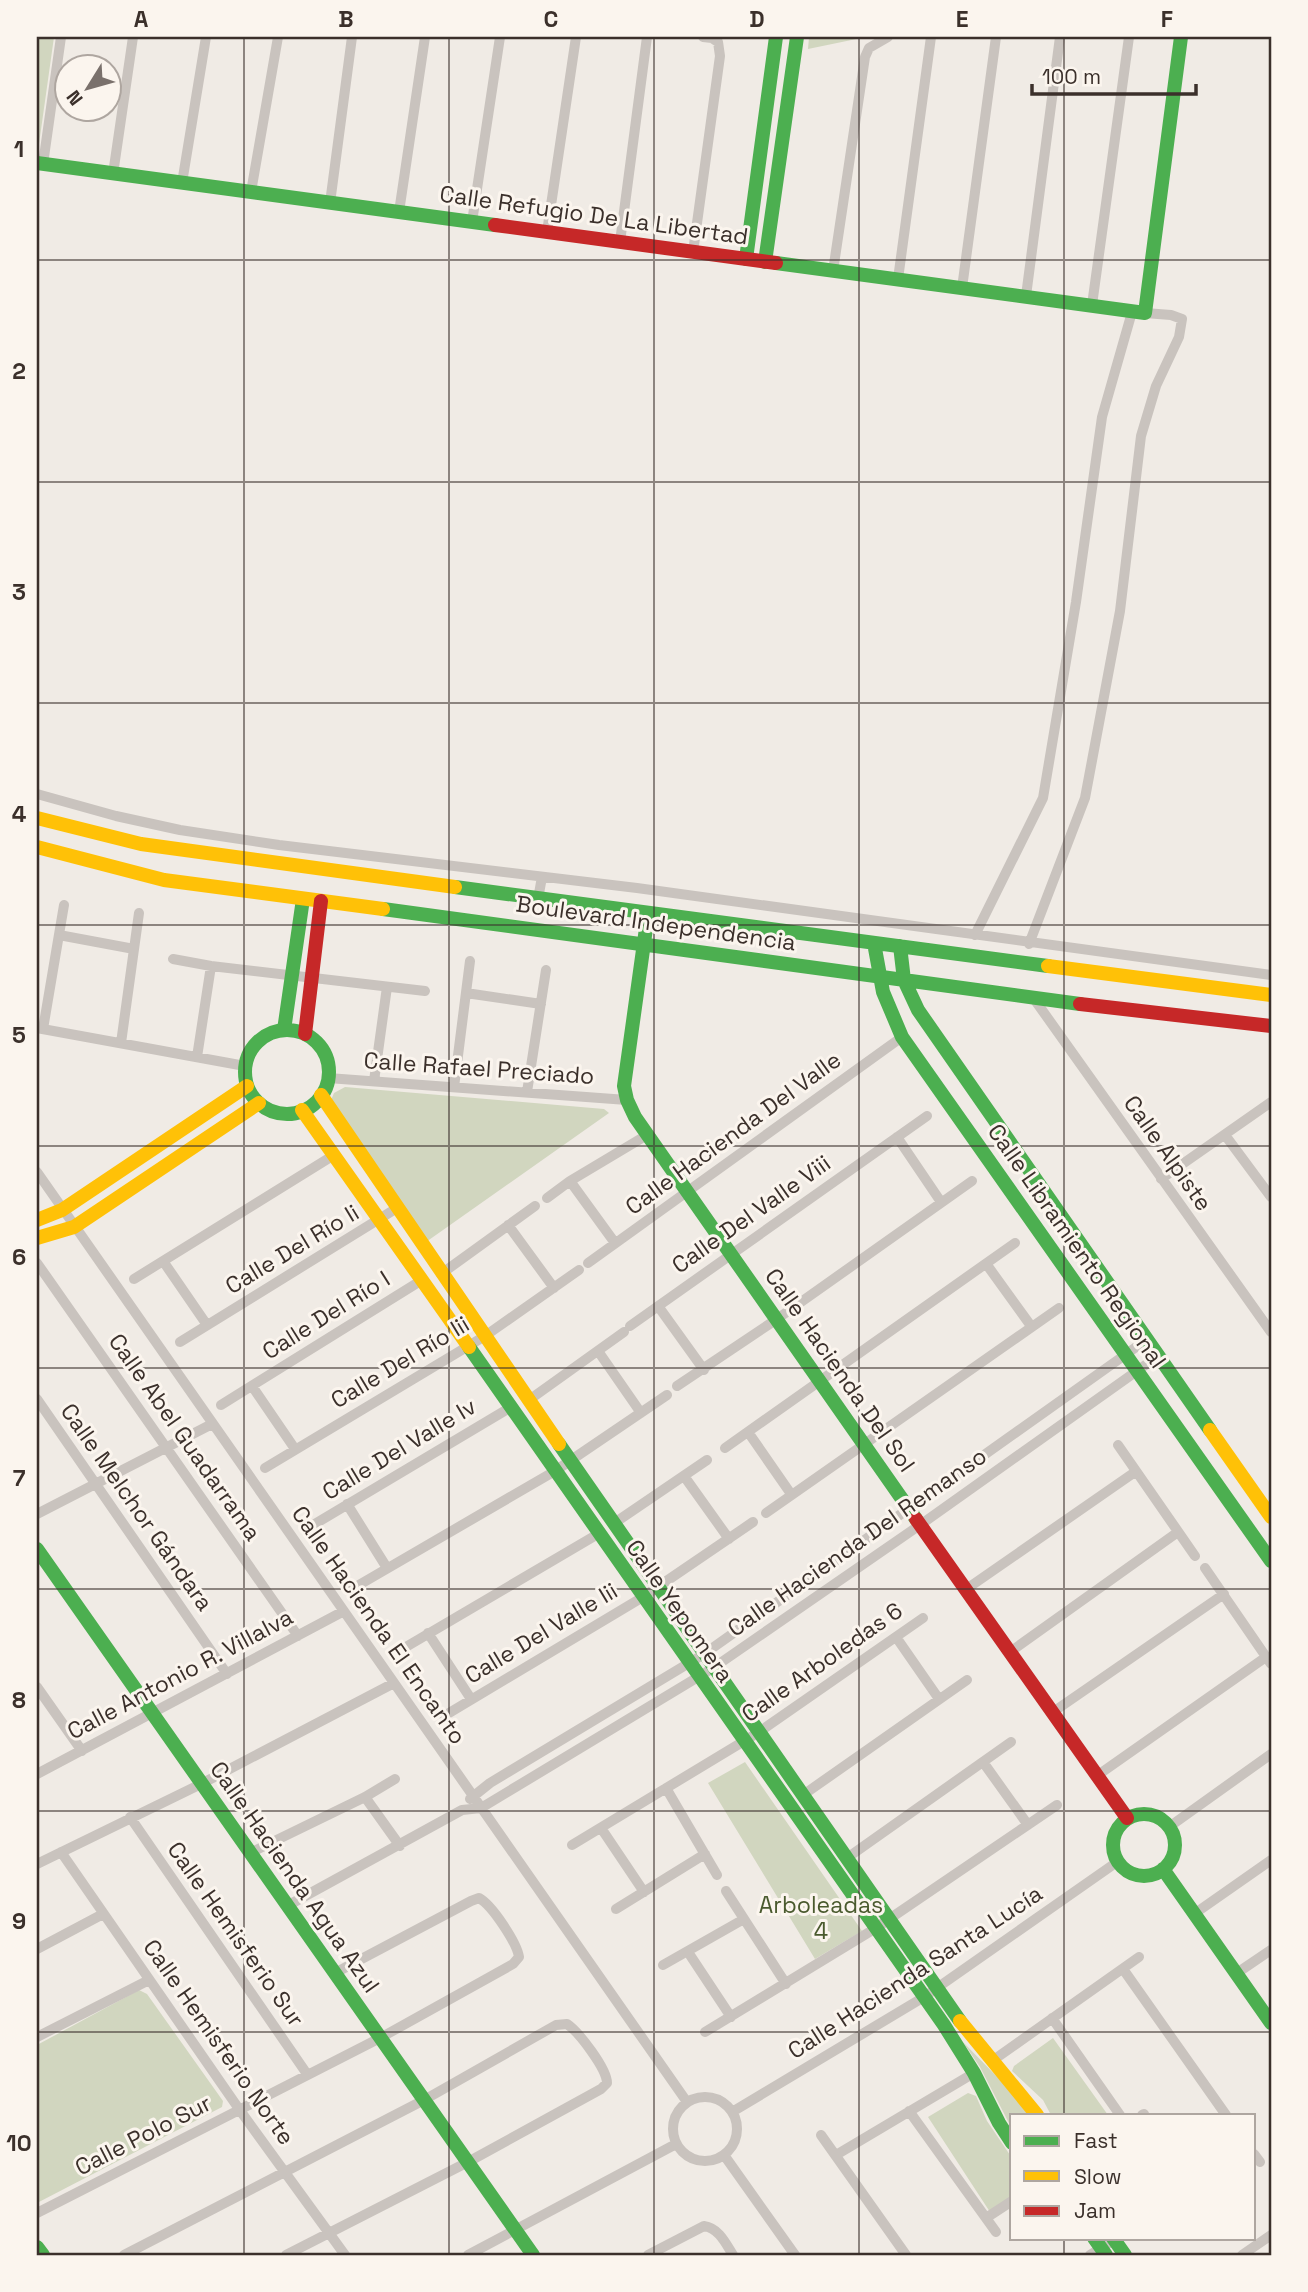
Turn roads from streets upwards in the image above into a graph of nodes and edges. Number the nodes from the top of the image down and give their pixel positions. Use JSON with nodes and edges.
{"nodes":[{"id":1,"x":61,"y":37,"type":"edge"},
{"id":2,"x":133,"y":37,"type":"edge"},
{"id":3,"x":206,"y":37,"type":"edge"},
{"id":4,"x":278,"y":37,"type":"edge"},
{"id":5,"x":352,"y":37,"type":"edge"},
{"id":6,"x":425,"y":37,"type":"edge"},
{"id":7,"x":500,"y":37,"type":"edge"},
{"id":8,"x":576,"y":37,"type":"edge"},
{"id":9,"x":647,"y":37,"type":"edge"},
{"id":10,"x":703,"y":37,"type":"edge"},
{"id":11,"x":776,"y":37,"type":"edge"},
{"id":12,"x":797,"y":37,"type":"edge"},
{"id":13,"x":888,"y":37,"type":"edge"},
{"id":14,"x":931,"y":37,"type":"edge"},
{"id":15,"x":996,"y":37,"type":"edge"},
{"id":16,"x":1060,"y":37,"type":"edge"},
{"id":17,"x":1129,"y":37,"type":"edge"},
{"id":18,"x":1181,"y":37,"type":"edge"},
{"id":19,"x":40,"y":164,"type":"edge"},
{"id":20,"x":113,"y":174,"type":"junction"},
{"id":21,"x":182,"y":183,"type":"junction"},
{"id":22,"x":251,"y":192,"type":"junction"},
{"id":23,"x":330,"y":203,"type":"junction"},
{"id":24,"x":399,"y":212,"type":"junction"},
{"id":25,"x":472,"y":222,"type":"junction"},
{"id":26,"x":547,"y":232,"type":"junction"},
{"id":27,"x":620,"y":242,"type":"junction"},
{"id":28,"x":693,"y":252,"type":"junction"},
{"id":29,"x":746,"y":259,"type":"junction"},
{"id":30,"x":765,"y":261,"type":"junction"},
{"id":31,"x":833,"y":271,"type":"junction"},
{"id":32,"x":898,"y":279,"type":"junction"},
{"id":33,"x":962,"y":288,"type":"junction"},
{"id":34,"x":1026,"y":296,"type":"junction"},
{"id":35,"x":1092,"y":305,"type":"junction"},
{"id":36,"x":1139,"y":313,"type":"junction"},
{"id":37,"x":37,"y":794,"type":"edge"},
{"id":38,"x":37,"y":818,"type":"edge"},
{"id":39,"x":37,"y":847,"type":"edge"},
{"id":40,"x":542,"y":877,"type":"junction"},
{"id":41,"x":303,"y":899,"type":"junction"},
{"id":42,"x":538,"y":899,"type":"junction"},
{"id":43,"x":321,"y":901,"type":"junction"},
{"id":44,"x":64,"y":905,"type":"dead end"},
{"id":45,"x":139,"y":913,"type":"dead end"},
{"id":46,"x":648,"y":914,"type":"junction"},
{"id":47,"x":59,"y":935,"type":"junction"},
{"id":48,"x":975,"y":935,"type":"junction"},
{"id":49,"x":644,"y":943,"type":"junction"},
{"id":50,"x":874,"y":943,"type":"junction"},
{"id":51,"x":1029,"y":944,"type":"junction"},
{"id":52,"x":900,"y":946,"type":"junction"},
{"id":53,"x":134,"y":949,"type":"junction"},
{"id":54,"x":173,"y":959,"type":"dead end"},
{"id":55,"x":470,"y":961,"type":"dead end"},
{"id":56,"x":211,"y":966,"type":"junction"},
{"id":57,"x":546,"y":970,"type":"dead end"},
{"id":58,"x":291,"y":975,"type":"junction"},
{"id":59,"x":1271,"y":975,"type":"edge"},
{"id":60,"x":877,"y":976,"type":"junction"},
{"id":61,"x":311,"y":978,"type":"junction"},
{"id":62,"x":904,"y":980,"type":"junction"},
{"id":63,"x":387,"y":987,"type":"junction"},
{"id":64,"x":425,"y":991,"type":"dead end"},
{"id":65,"x":466,"y":993,"type":"junction"},
{"id":66,"x":1271,"y":995,"type":"edge"},
{"id":67,"x":1032,"y":996,"type":"junction"},
{"id":68,"x":541,"y":1004,"type":"junction"},
{"id":69,"x":1271,"y":1027,"type":"edge"},
{"id":70,"x":40,"y":1028,"type":"edge"},
{"id":71,"x":284,"y":1030,"type":"junction"},
{"id":72,"x":305,"y":1034,"type":"junction"},
{"id":73,"x":902,"y":1037,"type":"junction"},
{"id":74,"x":121,"y":1043,"type":"junction"},
{"id":75,"x":197,"y":1057,"type":"junction"},
{"id":76,"x":245,"y":1066,"type":"junction"},
{"id":77,"x":328,"y":1078,"type":"junction"},
{"id":78,"x":374,"y":1081,"type":"junction"},
{"id":79,"x":247,"y":1086,"type":"junction"},
{"id":80,"x":454,"y":1087,"type":"junction"},
{"id":81,"x":527,"y":1093,"type":"junction"},
{"id":82,"x":321,"y":1095,"type":"junction"},
{"id":83,"x":627,"y":1100,"type":"junction"},
{"id":84,"x":1271,"y":1102,"type":"edge"},
{"id":85,"x":259,"y":1103,"type":"junction"},
{"id":86,"x":302,"y":1110,"type":"junction"},
{"id":87,"x":927,"y":1116,"type":"dead end"},
{"id":88,"x":647,"y":1135,"type":"junction"},
{"id":89,"x":1225,"y":1135,"type":"junction"},
{"id":90,"x":897,"y":1137,"type":"junction"},
{"id":91,"x":334,"y":1155,"type":"junction"},
{"id":92,"x":37,"y":1172,"type":"edge"},
{"id":93,"x":1161,"y":1179,"type":"junction"},
{"id":94,"x":570,"y":1181,"type":"junction"},
{"id":95,"x":972,"y":1181,"type":"dead end"},
{"id":96,"x":687,"y":1193,"type":"junction"},
{"id":97,"x":547,"y":1198,"type":"dead end"},
{"id":98,"x":1271,"y":1198,"type":"edge"},
{"id":99,"x":941,"y":1202,"type":"junction"},
{"id":100,"x":535,"y":1206,"type":"dead end"},
{"id":101,"x":397,"y":1208,"type":"junction"},
{"id":102,"x":62,"y":1210,"type":"junction"},
{"id":103,"x":37,"y":1220,"type":"edge"},
{"id":104,"x":380,"y":1220,"type":"junction"},
{"id":105,"x":508,"y":1225,"type":"junction"},
{"id":106,"x":74,"y":1227,"type":"junction"},
{"id":107,"x":37,"y":1238,"type":"edge"},
{"id":108,"x":615,"y":1243,"type":"junction"},
{"id":109,"x":1015,"y":1243,"type":"dead end"},
{"id":110,"x":732,"y":1253,"type":"junction"},
{"id":111,"x":163,"y":1261,"type":"junction"},
{"id":112,"x":37,"y":1263,"type":"edge"},
{"id":113,"x":987,"y":1265,"type":"junction"},
{"id":114,"x":584,"y":1266,"type":"joint"},
{"id":115,"x":441,"y":1274,"type":"junction"},
{"id":116,"x":134,"y":1279,"type":"dead end"},
{"id":117,"x":422,"y":1280,"type":"junction"},
{"id":118,"x":554,"y":1288,"type":"junction"},
{"id":119,"x":658,"y":1306,"type":"junction"},
{"id":120,"x":1059,"y":1308,"type":"dead end"},
{"id":121,"x":777,"y":1319,"type":"junction"},
{"id":122,"x":207,"y":1325,"type":"junction"},
{"id":123,"x":1031,"y":1326,"type":"junction"},
{"id":124,"x":1271,"y":1332,"type":"edge"},
{"id":125,"x":485,"y":1336,"type":"junction"},
{"id":126,"x":1146,"y":1340,"type":"junction"},
{"id":127,"x":180,"y":1342,"type":"dead end"},
{"id":128,"x":468,"y":1346,"type":"junction"},
{"id":129,"x":598,"y":1351,"type":"junction"},
{"id":130,"x":1126,"y":1356,"type":"junction"},
{"id":131,"x":1158,"y":1356,"type":"junction"},
{"id":132,"x":704,"y":1370,"type":"junction"},
{"id":133,"x":1138,"y":1371,"type":"junction"},
{"id":134,"x":820,"y":1382,"type":"junction"},
{"id":135,"x":252,"y":1386,"type":"junction"},
{"id":136,"x":677,"y":1386,"type":"dead end"},
{"id":137,"x":667,"y":1395,"type":"dead end"},
{"id":138,"x":37,"y":1399,"type":"edge"},
{"id":139,"x":529,"y":1400,"type":"junction"},
{"id":140,"x":221,"y":1405,"type":"dead end"},
{"id":141,"x":511,"y":1407,"type":"junction"},
{"id":142,"x":641,"y":1413,"type":"junction"},
{"id":143,"x":212,"y":1424,"type":"junction"},
{"id":144,"x":748,"y":1432,"type":"junction"},
{"id":145,"x":863,"y":1444,"type":"junction"},
{"id":146,"x":1118,"y":1445,"type":"dead end"},
{"id":147,"x":167,"y":1447,"type":"junction"},
{"id":148,"x":725,"y":1448,"type":"dead end"},
{"id":149,"x":295,"y":1449,"type":"junction"},
{"id":150,"x":571,"y":1460,"type":"junction"},
{"id":151,"x":707,"y":1460,"type":"dead end"},
{"id":152,"x":265,"y":1468,"type":"dead end"},
{"id":153,"x":555,"y":1471,"type":"junction"},
{"id":154,"x":1135,"y":1472,"type":"junction"},
{"id":155,"x":684,"y":1476,"type":"junction"},
{"id":156,"x":96,"y":1483,"type":"junction"},
{"id":157,"x":791,"y":1494,"type":"junction"},
{"id":158,"x":348,"y":1504,"type":"junction"},
{"id":159,"x":909,"y":1510,"type":"junction"},
{"id":160,"x":766,"y":1513,"type":"dead end"},
{"id":161,"x":37,"y":1514,"type":"edge"},
{"id":162,"x":1271,"y":1517,"type":"edge"},
{"id":163,"x":753,"y":1522,"type":"dead end"},
{"id":164,"x":613,"y":1524,"type":"junction"},
{"id":165,"x":920,"y":1525,"type":"junction"},
{"id":166,"x":308,"y":1528,"type":"dead end"},
{"id":167,"x":1178,"y":1532,"type":"junction"},
{"id":168,"x":598,"y":1534,"type":"junction"},
{"id":169,"x":729,"y":1539,"type":"junction"},
{"id":170,"x":37,"y":1549,"type":"edge"},
{"id":171,"x":1195,"y":1556,"type":"dead end"},
{"id":172,"x":1271,"y":1561,"type":"edge"},
{"id":173,"x":387,"y":1568,"type":"junction"},
{"id":174,"x":1205,"y":1568,"type":"dead end"},
{"id":175,"x":657,"y":1588,"type":"junction"},
{"id":176,"x":352,"y":1589,"type":"dead end"},
{"id":177,"x":965,"y":1590,"type":"junction"},
{"id":178,"x":1224,"y":1594,"type":"junction"},
{"id":179,"x":643,"y":1597,"type":"junction"},
{"id":180,"x":344,"y":1611,"type":"junction"},
{"id":181,"x":923,"y":1618,"type":"dead end"},
{"id":182,"x":428,"y":1633,"type":"junction"},
{"id":183,"x":298,"y":1636,"type":"junction"},
{"id":184,"x":896,"y":1637,"type":"junction"},
{"id":185,"x":399,"y":1651,"type":"dead end"},
{"id":186,"x":1010,"y":1652,"type":"junction"},
{"id":187,"x":704,"y":1654,"type":"junction"},
{"id":188,"x":1269,"y":1660,"type":"edge"},
{"id":189,"x":689,"y":1662,"type":"junction"},
{"id":190,"x":713,"y":1668,"type":"junction"},
{"id":191,"x":227,"y":1674,"type":"junction"},
{"id":192,"x":699,"y":1676,"type":"junction"},
{"id":193,"x":967,"y":1680,"type":"dead end"},
{"id":194,"x":394,"y":1683,"type":"junction"},
{"id":195,"x":37,"y":1687,"type":"edge"},
{"id":196,"x":471,"y":1699,"type":"junction"},
{"id":197,"x":939,"y":1699,"type":"junction"},
{"id":198,"x":1053,"y":1712,"type":"junction"},
{"id":199,"x":153,"y":1714,"type":"junction"},
{"id":200,"x":444,"y":1716,"type":"dead end"},
{"id":201,"x":759,"y":1732,"type":"junction"},
{"id":202,"x":745,"y":1741,"type":"junction"},
{"id":203,"x":1011,"y":1742,"type":"dead end"},
{"id":204,"x":82,"y":1751,"type":"junction"},
{"id":205,"x":1271,"y":1754,"type":"edge"},
{"id":206,"x":983,"y":1762,"type":"junction"},
{"id":207,"x":37,"y":1774,"type":"edge"},
{"id":208,"x":1098,"y":1775,"type":"junction"},
{"id":209,"x":395,"y":1779,"type":"dead end"},
{"id":210,"x":201,"y":1784,"type":"junction"},
{"id":211,"x":666,"y":1788,"type":"junction"},
{"id":212,"x":472,"y":1796,"type":"junction"},
{"id":213,"x":803,"y":1796,"type":"junction"},
{"id":214,"x":365,"y":1797,"type":"junction"},
{"id":215,"x":1057,"y":1805,"type":"dead end"},
{"id":216,"x":481,"y":1808,"type":"junction"},
{"id":217,"x":462,"y":1810,"type":"junction"},
{"id":218,"x":130,"y":1817,"type":"junction"},
{"id":219,"x":1127,"y":1818,"type":"junction"},
{"id":220,"x":1028,"y":1825,"type":"junction"},
{"id":221,"x":1169,"y":1827,"type":"junction"},
{"id":222,"x":601,"y":1828,"type":"junction"},
{"id":223,"x":572,"y":1845,"type":"dead end"},
{"id":224,"x":400,"y":1846,"type":"junction"},
{"id":225,"x":61,"y":1852,"type":"junction"},
{"id":226,"x":250,"y":1853,"type":"junction"},
{"id":227,"x":705,"y":1854,"type":"junction"},
{"id":228,"x":847,"y":1858,"type":"junction"},
{"id":229,"x":1271,"y":1860,"type":"edge"},
{"id":230,"x":1117,"y":1862,"type":"junction"},
{"id":231,"x":37,"y":1864,"type":"edge"},
{"id":232,"x":1163,"y":1870,"type":"junction"},
{"id":233,"x":717,"y":1875,"type":"dead end"},
{"id":234,"x":726,"y":1891,"type":"dead end"},
{"id":235,"x":644,"y":1892,"type":"junction"},
{"id":236,"x":287,"y":1906,"type":"junction"},
{"id":237,"x":615,"y":1909,"type":"dead end"},
{"id":238,"x":103,"y":1914,"type":"junction"},
{"id":239,"x":1194,"y":1914,"type":"junction"},
{"id":240,"x":744,"y":1919,"type":"junction"},
{"id":241,"x":889,"y":1919,"type":"junction"},
{"id":242,"x":876,"y":1928,"type":"junction"},
{"id":243,"x":37,"y":1950,"type":"edge"},
{"id":244,"x":1271,"y":1950,"type":"edge"},
{"id":245,"x":688,"y":1952,"type":"junction"},
{"id":246,"x":1139,"y":1957,"type":"dead end"},
{"id":247,"x":663,"y":1965,"type":"dead end"},
{"id":248,"x":1123,"y":1969,"type":"junction"},
{"id":249,"x":335,"y":1973,"type":"junction"},
{"id":250,"x":1237,"y":1973,"type":"junction"},
{"id":251,"x":149,"y":1980,"type":"junction"},
{"id":252,"x":786,"y":1984,"type":"junction"},
{"id":253,"x":937,"y":1988,"type":"junction"},
{"id":254,"x":924,"y":1997,"type":"junction"},
{"id":255,"x":731,"y":2017,"type":"junction"},
{"id":256,"x":1052,"y":2018,"type":"junction"},
{"id":257,"x":1271,"y":2023,"type":"edge"},
{"id":258,"x":705,"y":2032,"type":"dead end"},
{"id":259,"x":37,"y":2037,"type":"edge"},
{"id":260,"x":380,"y":2038,"type":"junction"},
{"id":261,"x":992,"y":2061,"type":"junction"},
{"id":262,"x":974,"y":2073,"type":"junction"},
{"id":263,"x":307,"y":2074,"type":"junction"},
{"id":264,"x":424,"y":2100,"type":"junction"},
{"id":265,"x":687,"y":2102,"type":"junction"},
{"id":266,"x":239,"y":2109,"type":"junction"},
{"id":267,"x":909,"y":2111,"type":"junction"},
{"id":268,"x":732,"y":2112,"type":"junction"},
{"id":269,"x":1036,"y":2114,"type":"edge"},
{"id":270,"x":1120,"y":2114,"type":"edge"},
{"id":271,"x":1225,"y":2114,"type":"edge"},
{"id":272,"x":821,"y":2135,"type":"dead end"},
{"id":273,"x":1010,"y":2140,"type":"edge"},
{"id":274,"x":676,"y":2144,"type":"junction"},
{"id":275,"x":724,"y":2155,"type":"junction"},
{"id":276,"x":836,"y":2155,"type":"junction"},
{"id":277,"x":468,"y":2162,"type":"junction"},
{"id":278,"x":285,"y":2172,"type":"junction"},
{"id":279,"x":1010,"y":2202,"type":"edge"},
{"id":280,"x":37,"y":2213,"type":"edge"},
{"id":281,"x":986,"y":2218,"type":"junction"},
{"id":282,"x":516,"y":2230,"type":"junction"},
{"id":283,"x":996,"y":2232,"type":"dead end"},
{"id":284,"x":329,"y":2233,"type":"junction"},
{"id":285,"x":1271,"y":2235,"type":"edge"},
{"id":286,"x":37,"y":2247,"type":"edge"},
{"id":287,"x":43,"y":2255,"type":"edge"},
{"id":288,"x":124,"y":2255,"type":"edge"},
{"id":289,"x":286,"y":2255,"type":"edge"},
{"id":290,"x":345,"y":2255,"type":"edge"},
{"id":291,"x":468,"y":2255,"type":"edge"},
{"id":292,"x":533,"y":2255,"type":"edge"},
{"id":293,"x":648,"y":2255,"type":"edge"},
{"id":294,"x":733,"y":2255,"type":"edge"},
{"id":295,"x":795,"y":2255,"type":"edge"},
{"id":296,"x":905,"y":2255,"type":"edge"},
{"id":297,"x":1242,"y":2255,"type":"edge"}],
"edges":[{"from":1,"to":19,"type":"street"},
{"from":2,"to":20,"type":"street"},
{"from":3,"to":21,"type":"street"},
{"from":4,"to":22,"type":"street"},
{"from":5,"to":23,"type":"street"},
{"from":6,"to":24,"type":"street"},
{"from":7,"to":25,"type":"street"},
{"from":8,"to":26,"type":"street"},
{"from":9,"to":27,"type":"street"},
{"from":10,"to":28,"type":"street"},
{"from":11,"to":29,"type":"street"},
{"from":12,"to":30,"type":"street"},
{"from":13,"to":31,"type":"street"},
{"from":14,"to":32,"type":"street"},
{"from":15,"to":33,"type":"street"},
{"from":16,"to":34,"type":"street"},
{"from":17,"to":35,"type":"street"},
{"from":18,"to":36,"type":"street"},
{"from":19,"to":20,"type":"street","name":"Calle Refugio De La Libertad"},
{"from":20,"to":21,"type":"street","name":"Calle Refugio De La Libertad"},
{"from":21,"to":22,"type":"street","name":"Calle Refugio De La Libertad"},
{"from":22,"to":23,"type":"street","name":"Calle Refugio De La Libertad"},
{"from":23,"to":24,"type":"street","name":"Calle Refugio De La Libertad"},
{"from":24,"to":25,"type":"street","name":"Calle Refugio De La Libertad"},
{"from":25,"to":26,"type":"street","name":"Calle Refugio De La Libertad"},
{"from":26,"to":27,"type":"street","name":"Calle Refugio De La Libertad"},
{"from":27,"to":28,"type":"street","name":"Calle Refugio De La Libertad"},
{"from":28,"to":29,"type":"street","name":"Calle Refugio De La Libertad"},
{"from":29,"to":30,"type":"street","name":"Calle Refugio De La Libertad"},
{"from":30,"to":31,"type":"street","name":"Calle Refugio De La Libertad"},
{"from":31,"to":32,"type":"street","name":"Calle Refugio De La Libertad"},
{"from":32,"to":33,"type":"street","name":"Calle Refugio De La Libertad"},
{"from":33,"to":34,"type":"street","name":"Calle Refugio De La Libertad"},
{"from":34,"to":35,"type":"street","name":"Calle Refugio De La Libertad"},
{"from":35,"to":36,"type":"street","name":"Calle Refugio De La Libertad"},
{"from":36,"to":48,"type":"street"},
{"from":36,"to":51,"type":"street"},
{"from":37,"to":40,"type":"street"},
{"from":38,"to":42,"type":"street","name":"Boulevard Independencia"},
{"from":39,"to":41,"type":"street","name":"Boulevard Independencia"},
{"from":40,"to":42,"type":"street"},
{"from":40,"to":48,"type":"street"},
{"from":41,"to":43,"type":"street","name":"Boulevard Independencia"},
{"from":41,"to":58,"type":"street"},
{"from":42,"to":46,"type":"street","name":"Boulevard Independencia"},
{"from":43,"to":49,"type":"street","name":"Boulevard Independencia"},
{"from":43,"to":61,"type":"street"},
{"from":44,"to":47,"type":"street"},
{"from":45,"to":53,"type":"street"},
{"from":46,"to":49,"type":"street","name":"Calle Hacienda Del Sol"},
{"from":46,"to":50,"type":"street","name":"Boulevard Independencia"},
{"from":47,"to":53,"type":"street"},
{"from":47,"to":70,"type":"street"},
{"from":48,"to":51,"type":"street"},
{"from":49,"to":60,"type":"street","name":"Boulevard Independencia"},
{"from":49,"to":83,"type":"street","name":"Calle Hacienda Del Sol"},
{"from":50,"to":52,"type":"street","name":"Boulevard Independencia"},
{"from":50,"to":60,"type":"street","name":"Calle Libramiento Regional"},
{"from":51,"to":59,"type":"street"},
{"from":52,"to":62,"type":"street","name":"Calle Libramiento Regional"},
{"from":52,"to":66,"type":"street","name":"Boulevard Independencia"},
{"from":53,"to":74,"type":"street"},
{"from":54,"to":56,"type":"street"},
{"from":55,"to":65,"type":"street"},
{"from":56,"to":58,"type":"street"},
{"from":56,"to":75,"type":"street"},
{"from":57,"to":68,"type":"street"},
{"from":58,"to":61,"type":"street"},
{"from":58,"to":71,"type":"street"},
{"from":60,"to":62,"type":"street","name":"Boulevard Independencia"},
{"from":60,"to":73,"type":"street","name":"Calle Libramiento Regional"},
{"from":61,"to":63,"type":"street"},
{"from":61,"to":72,"type":"street"},
{"from":62,"to":67,"type":"street","name":"Boulevard Independencia"},
{"from":62,"to":126,"type":"street","name":"Calle Libramiento Regional"},
{"from":63,"to":64,"type":"street"},
{"from":63,"to":78,"type":"street"},
{"from":65,"to":68,"type":"street"},
{"from":65,"to":80,"type":"street"},
{"from":67,"to":69,"type":"street","name":"Boulevard Independencia"},
{"from":67,"to":93,"type":"street","name":"Calle Alpiste"},
{"from":68,"to":81,"type":"street"},
{"from":70,"to":74,"type":"street"},
{"from":71,"to":72,"type":"street"},
{"from":71,"to":76,"type":"street"},
{"from":72,"to":77,"type":"street"},
{"from":73,"to":96,"type":"street","name":"Calle Hacienda Del Valle"},
{"from":73,"to":130,"type":"street","name":"Calle Libramiento Regional"},
{"from":74,"to":75,"type":"street"},
{"from":75,"to":76,"type":"street"},
{"from":76,"to":79,"type":"street"},
{"from":77,"to":78,"type":"street","name":"Calle Rafael Preciado"},
{"from":77,"to":82,"type":"street"},
{"from":78,"to":80,"type":"street","name":"Calle Rafael Preciado"},
{"from":79,"to":85,"type":"street"},
{"from":79,"to":102,"type":"street"},
{"from":80,"to":81,"type":"street","name":"Calle Rafael Preciado"},
{"from":81,"to":83,"type":"street","name":"Calle Rafael Preciado"},
{"from":82,"to":86,"type":"street"},
{"from":82,"to":101,"type":"street","name":"Calle Yepomera"},
{"from":83,"to":88,"type":"street","name":"Calle Hacienda Del Sol"},
{"from":84,"to":89,"type":"street"},
{"from":85,"to":86,"type":"street"},
{"from":85,"to":106,"type":"street"},
{"from":86,"to":91,"type":"street","name":"Calle Yepomera"},
{"from":87,"to":90,"type":"street","name":"Calle Del Valle Viii"},
{"from":88,"to":94,"type":"street"},
{"from":88,"to":96,"type":"street","name":"Calle Hacienda Del Sol"},
{"from":89,"to":93,"type":"street"},
{"from":89,"to":98,"type":"street"},
{"from":90,"to":99,"type":"street"},
{"from":90,"to":110,"type":"street","name":"Calle Del Valle Viii"},
{"from":91,"to":104,"type":"street","name":"Calle Yepomera"},
{"from":91,"to":111,"type":"street"},
{"from":92,"to":102,"type":"street","name":"Calle Hacienda El Encanto"},
{"from":93,"to":124,"type":"street","name":"Calle Alpiste"},
{"from":94,"to":97,"type":"street"},
{"from":94,"to":108,"type":"street"},
{"from":95,"to":99,"type":"street"},
{"from":96,"to":108,"type":"street","name":"Calle Hacienda Del Valle"},
{"from":96,"to":110,"type":"street","name":"Calle Hacienda Del Sol"},
{"from":99,"to":121,"type":"street"},
{"from":100,"to":105,"type":"street"},
{"from":101,"to":104,"type":"street","name":"Calle Del Río Ii"},
{"from":101,"to":115,"type":"street","name":"Calle Yepomera"},
{"from":102,"to":103,"type":"street"},
{"from":102,"to":106,"type":"street","name":"Calle Hacienda El Encanto"},
{"from":104,"to":117,"type":"street","name":"Calle Yepomera"},
{"from":104,"to":122,"type":"street","name":"Calle Del Río Ii"},
{"from":105,"to":115,"type":"street"},
{"from":105,"to":118,"type":"street"},
{"from":106,"to":107,"type":"street"},
{"from":106,"to":143,"type":"street","name":"Calle Hacienda El Encanto"},
{"from":108,"to":114,"type":"street","name":"Calle Hacienda Del Valle"},
{"from":109,"to":113,"type":"street"},
{"from":110,"to":119,"type":"street","name":"Calle Del Valle Viii"},
{"from":110,"to":121,"type":"street","name":"Calle Hacienda Del Sol"},
{"from":111,"to":116,"type":"street"},
{"from":111,"to":122,"type":"street"},
{"from":112,"to":147,"type":"street","name":"Calle Abel Guadarrama"},
{"from":113,"to":123,"type":"street"},
{"from":113,"to":134,"type":"street"},
{"from":114,"to":118,"type":"street","name":"Calle Del Río Iii"},
{"from":115,"to":125,"type":"street","name":"Calle Yepomera"},
{"from":117,"to":128,"type":"street","name":"Calle Yepomera"},
{"from":117,"to":135,"type":"street","name":"Calle Del Río I"},
{"from":118,"to":125,"type":"street","name":"Calle Del Río Iii"},
{"from":119,"to":129,"type":"street","name":"Calle Del Valle Viii"},
{"from":119,"to":132,"type":"street"},
{"from":120,"to":123,"type":"street"},
{"from":121,"to":132,"type":"street"},
{"from":121,"to":134,"type":"street","name":"Calle Hacienda Del Sol"},
{"from":122,"to":127,"type":"street","name":"Calle Del Río Ii"},
{"from":123,"to":145,"type":"street"},
{"from":125,"to":128,"type":"street","name":"Calle Del Río Iii"},
{"from":125,"to":139,"type":"street","name":"Calle Yepomera"},
{"from":126,"to":130,"type":"street","name":"Calle Hacienda Del Remanso"},
{"from":126,"to":131,"type":"street","name":"Calle Libramiento Regional"},
{"from":128,"to":141,"type":"street","name":"Calle Yepomera"},
{"from":128,"to":149,"type":"street","name":"Calle Del Río Iii"},
{"from":129,"to":139,"type":"street"},
{"from":129,"to":142,"type":"street"},
{"from":130,"to":133,"type":"street","name":"Calle Libramiento Regional"},
{"from":130,"to":159,"type":"street","name":"Calle Hacienda Del Remanso"},
{"from":131,"to":133,"type":"street","name":"Calle Hacienda Del Remanso"},
{"from":131,"to":162,"type":"street","name":"Calle Libramiento Regional"},
{"from":132,"to":136,"type":"street"},
{"from":133,"to":165,"type":"street","name":"Calle Hacienda Del Remanso"},
{"from":133,"to":172,"type":"street","name":"Calle Libramiento Regional"},
{"from":134,"to":144,"type":"street"},
{"from":134,"to":145,"type":"street","name":"Calle Hacienda Del Sol"},
{"from":135,"to":140,"type":"street","name":"Calle Del Río I"},
{"from":135,"to":149,"type":"street","name":"Calle Del Río I"},
{"from":137,"to":142,"type":"street"},
{"from":138,"to":156,"type":"street","name":"Calle Melchor Gándara"},
{"from":139,"to":150,"type":"street","name":"Calle Yepomera"},
{"from":141,"to":153,"type":"street","name":"Calle Yepomera"},
{"from":141,"to":158,"type":"street","name":"Calle Del Valle Iv"},
{"from":142,"to":150,"type":"street"},
{"from":143,"to":147,"type":"street"},
{"from":143,"to":180,"type":"street","name":"Calle Hacienda El Encanto"},
{"from":144,"to":148,"type":"street"},
{"from":144,"to":157,"type":"street"},
{"from":145,"to":157,"type":"street"},
{"from":145,"to":159,"type":"street","name":"Calle Hacienda Del Sol"},
{"from":146,"to":154,"type":"street"},
{"from":147,"to":156,"type":"street"},
{"from":147,"to":183,"type":"street","name":"Calle Abel Guadarrama"},
{"from":149,"to":152,"type":"street","name":"Calle Del Río Iii"},
{"from":150,"to":153,"type":"street"},
{"from":150,"to":164,"type":"street","name":"Calle Yepomera"},
{"from":151,"to":155,"type":"street"},
{"from":153,"to":168,"type":"street","name":"Calle Yepomera"},
{"from":153,"to":173,"type":"street"},
{"from":154,"to":167,"type":"street"},
{"from":154,"to":177,"type":"street"},
{"from":155,"to":164,"type":"street"},
{"from":155,"to":169,"type":"street"},
{"from":156,"to":161,"type":"street"},
{"from":156,"to":191,"type":"street","name":"Calle Melchor Gándara"},
{"from":157,"to":160,"type":"street"},
{"from":158,"to":166,"type":"street","name":"Calle Del Valle Iv"},
{"from":158,"to":173,"type":"street"},
{"from":159,"to":165,"type":"street","name":"Calle Hacienda Del Sol"},
{"from":159,"to":187,"type":"street","name":"Calle Hacienda Del Remanso"},
{"from":163,"to":169,"type":"street","name":"Calle Del Valle Iii"},
{"from":164,"to":175,"type":"street","name":"Calle Yepomera"},
{"from":165,"to":177,"type":"street","name":"Calle Hacienda Del Sol"},
{"from":165,"to":190,"type":"street","name":"Calle Hacienda Del Remanso"},
{"from":167,"to":171,"type":"street"},
{"from":167,"to":186,"type":"street"},
{"from":168,"to":179,"type":"street","name":"Calle Yepomera"},
{"from":168,"to":182,"type":"street"},
{"from":169,"to":175,"type":"street","name":"Calle Del Valle Iii"},
{"from":170,"to":199,"type":"street","name":"Calle Hacienda Agua Azul"},
{"from":173,"to":176,"type":"street"},
{"from":174,"to":178,"type":"street"},
{"from":175,"to":179,"type":"street","name":"Calle Del Valle Iii"},
{"from":175,"to":187,"type":"street","name":"Calle Yepomera"},
{"from":177,"to":186,"type":"street","name":"Calle Hacienda Del Sol"},
{"from":178,"to":188,"type":"street"},
{"from":178,"to":198,"type":"street"},
{"from":179,"to":189,"type":"street","name":"Calle Yepomera"},
{"from":179,"to":196,"type":"street","name":"Calle Del Valle Iii"},
{"from":180,"to":183,"type":"street","name":"Calle Antonio R. Villalva"},
{"from":180,"to":194,"type":"street","name":"Calle Hacienda El Encanto"},
{"from":181,"to":184,"type":"street","name":"Calle Arboledas 6"},
{"from":182,"to":185,"type":"street"},
{"from":182,"to":196,"type":"street"},
{"from":183,"to":191,"type":"street","name":"Calle Antonio R. Villalva"},
{"from":184,"to":197,"type":"street"},
{"from":184,"to":201,"type":"street","name":"Calle Arboledas 6"},
{"from":186,"to":198,"type":"street","name":"Calle Hacienda Del Sol"},
{"from":187,"to":189,"type":"street","name":"Calle Hacienda Del Remanso"},
{"from":187,"to":190,"type":"street","name":"Calle Yepomera"},
{"from":188,"to":208,"type":"street"},
{"from":189,"to":192,"type":"street","name":"Calle Yepomera"},
{"from":189,"to":212,"type":"street","name":"Calle Hacienda Del Remanso"},
{"from":190,"to":192,"type":"street","name":"Calle Hacienda Del Remanso"},
{"from":190,"to":201,"type":"street","name":"Calle Yepomera"},
{"from":191,"to":199,"type":"street","name":"Calle Antonio R. Villalva"},
{"from":192,"to":202,"type":"street","name":"Calle Yepomera"},
{"from":192,"to":216,"type":"street","name":"Calle Hacienda Del Remanso"},
{"from":193,"to":197,"type":"street"},
{"from":194,"to":210,"type":"street"},
{"from":194,"to":212,"type":"street","name":"Calle Hacienda El Encanto"},
{"from":195,"to":204,"type":"street"},
{"from":196,"to":200,"type":"street","name":"Calle Del Valle Iii"},
{"from":197,"to":213,"type":"street"},
{"from":198,"to":208,"type":"street","name":"Calle Hacienda Del Sol"},
{"from":199,"to":204,"type":"street","name":"Calle Antonio R. Villalva"},
{"from":199,"to":210,"type":"street","name":"Calle Hacienda Agua Azul"},
{"from":201,"to":202,"type":"street","name":"Calle Arboledas 6"},
{"from":201,"to":213,"type":"street","name":"Calle Yepomera"},
{"from":202,"to":211,"type":"street","name":"Calle Arboledas 6"},
{"from":202,"to":242,"type":"street","name":"Calle Yepomera"},
{"from":203,"to":206,"type":"street"},
{"from":204,"to":207,"type":"street","name":"Calle Antonio R. Villalva"},
{"from":205,"to":221,"type":"street"},
{"from":206,"to":220,"type":"street"},
{"from":206,"to":228,"type":"street"},
{"from":208,"to":219,"type":"street","name":"Calle Hacienda Del Sol"},
{"from":209,"to":214,"type":"street"},
{"from":210,"to":218,"type":"street"},
{"from":210,"to":226,"type":"street","name":"Calle Hacienda Agua Azul"},
{"from":211,"to":222,"type":"street","name":"Calle Arboledas 6"},
{"from":211,"to":227,"type":"street"},
{"from":212,"to":216,"type":"street","name":"Calle Hacienda El Encanto"},
{"from":212,"to":217,"type":"street","name":"Calle Hacienda Del Remanso"},
{"from":213,"to":228,"type":"street","name":"Calle Yepomera"},
{"from":214,"to":224,"type":"street"},
{"from":214,"to":226,"type":"street"},
{"from":215,"to":220,"type":"street"},
{"from":216,"to":217,"type":"street","name":"Calle Hacienda Del Remanso"},
{"from":216,"to":265,"type":"street","name":"Calle Hacienda El Encanto"},
{"from":217,"to":224,"type":"street","name":"Calle Hacienda Del Remanso"},
{"from":218,"to":225,"type":"street"},
{"from":218,"to":263,"type":"street","name":"Calle Hemisferio Sur"},
{"from":219,"to":221,"type":"street"},
{"from":219,"to":230,"type":"street"},
{"from":220,"to":241,"type":"street"},
{"from":221,"to":232,"type":"street"},
{"from":222,"to":223,"type":"street","name":"Calle Arboledas 6"},
{"from":222,"to":235,"type":"street"},
{"from":224,"to":236,"type":"street","name":"Calle Hacienda Del Remanso"},
{"from":225,"to":231,"type":"street"},
{"from":225,"to":238,"type":"street","name":"Calle Hemisferio Norte"},
{"from":226,"to":236,"type":"street","name":"Calle Hacienda Agua Azul"},
{"from":227,"to":233,"type":"street"},
{"from":227,"to":235,"type":"street"},
{"from":228,"to":241,"type":"street","name":"Calle Yepomera"},
{"from":229,"to":239,"type":"street"},
{"from":230,"to":232,"type":"street"},
{"from":230,"to":253,"type":"street","name":"Calle Hacienda Santa Lucía"},
{"from":232,"to":239,"type":"street"},
{"from":234,"to":240,"type":"street"},
{"from":235,"to":237,"type":"street"},
{"from":236,"to":249,"type":"street","name":"Calle Hacienda Agua Azul"},
{"from":238,"to":243,"type":"street"},
{"from":238,"to":251,"type":"street","name":"Calle Hemisferio Norte"},
{"from":239,"to":250,"type":"street"},
{"from":240,"to":245,"type":"street"},
{"from":240,"to":252,"type":"street"},
{"from":241,"to":242,"type":"street"},
{"from":241,"to":253,"type":"street","name":"Calle Yepomera"},
{"from":242,"to":252,"type":"street"},
{"from":242,"to":254,"type":"street","name":"Calle Yepomera"},
{"from":244,"to":250,"type":"street"},
{"from":245,"to":247,"type":"street"},
{"from":245,"to":255,"type":"street"},
{"from":246,"to":248,"type":"street"},
{"from":248,"to":256,"type":"street"},
{"from":248,"to":271,"type":"street"},
{"from":249,"to":260,"type":"street","name":"Calle Hacienda Agua Azul"},
{"from":249,"to":260,"type":"street","name":"Calle Polo Sur"},
{"from":250,"to":257,"type":"street"},
{"from":251,"to":259,"type":"street"},
{"from":251,"to":266,"type":"street","name":"Calle Hemisferio Norte"},
{"from":252,"to":255,"type":"street"},
{"from":253,"to":254,"type":"street","name":"Calle Hacienda Santa Lucía"},
{"from":253,"to":261,"type":"street","name":"Calle Yepomera"},
{"from":254,"to":262,"type":"street","name":"Calle Yepomera"},
{"from":254,"to":268,"type":"street","name":"Calle Hacienda Santa Lucía"},
{"from":255,"to":258,"type":"street"},
{"from":256,"to":261,"type":"street"},
{"from":256,"to":270,"type":"street"},
{"from":260,"to":263,"type":"street","name":"Calle Polo Sur"},
{"from":260,"to":264,"type":"street","name":"Calle Hacienda Agua Azul"},
{"from":261,"to":269,"type":"street","name":"Calle Yepomera"},
{"from":262,"to":267,"type":"street"},
{"from":262,"to":273,"type":"street","name":"Calle Yepomera"},
{"from":263,"to":266,"type":"street","name":"Calle Polo Sur"},
{"from":264,"to":277,"type":"street","name":"Calle Hacienda Agua Azul"},
{"from":264,"to":277,"type":"street"},
{"from":264,"to":278,"type":"street"},
{"from":265,"to":268,"type":"street"},
{"from":265,"to":274,"type":"street"},
{"from":266,"to":278,"type":"street","name":"Calle Hemisferio Norte"},
{"from":266,"to":280,"type":"street","name":"Calle Polo Sur"},
{"from":267,"to":276,"type":"street"},
{"from":267,"to":281,"type":"street"},
{"from":268,"to":275,"type":"street"},
{"from":272,"to":276,"type":"street"},
{"from":274,"to":275,"type":"street"},
{"from":274,"to":282,"type":"street"},
{"from":275,"to":295,"type":"street"},
{"from":276,"to":296,"type":"street"},
{"from":277,"to":282,"type":"street","name":"Calle Hacienda Agua Azul"},
{"from":277,"to":284,"type":"street"},
{"from":278,"to":284,"type":"street","name":"Calle Hemisferio Norte"},
{"from":278,"to":288,"type":"street"},
{"from":279,"to":281,"type":"street"},
{"from":281,"to":283,"type":"street"},
{"from":282,"to":291,"type":"street"},
{"from":282,"to":292,"type":"street","name":"Calle Hacienda Agua Azul"},
{"from":284,"to":289,"type":"street"},
{"from":284,"to":290,"type":"street","name":"Calle Hemisferio Norte"},
{"from":285,"to":297,"type":"street"},
{"from":286,"to":287,"type":"street"},
{"from":293,"to":294,"type":"street"}]}
